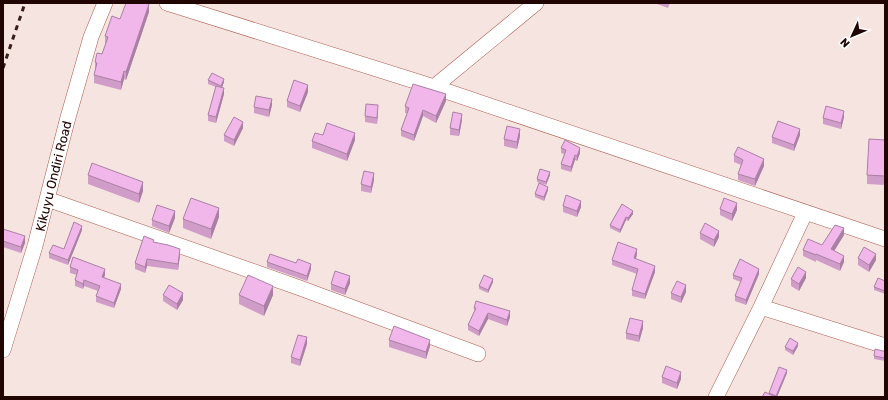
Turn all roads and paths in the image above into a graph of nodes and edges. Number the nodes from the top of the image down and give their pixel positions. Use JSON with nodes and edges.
{"nodes":[{"id":1,"x":105,"y":3,"type":"edge"},
{"id":2,"x":167,"y":3,"type":"edge"},
{"id":3,"x":536,"y":3,"type":"edge"},
{"id":4,"x":434,"y":87,"type":"junction"},
{"id":5,"x":47,"y":199,"type":"junction"},
{"id":6,"x":805,"y":212,"type":"junction"},
{"id":7,"x":885,"y":239,"type":"edge"},
{"id":8,"x":761,"y":307,"type":"junction"},
{"id":9,"x":885,"y":346,"type":"edge"},
{"id":10,"x":3,"y":350,"type":"edge"},
{"id":11,"x":478,"y":354,"type":"dead end"},
{"id":12,"x":716,"y":397,"type":"edge"}],
"edges":[{"from":1,"to":5,"type":"street","name":"Kikuyu Ondiri Road"},
{"from":2,"to":4,"type":"street"},
{"from":3,"to":4,"type":"street"},
{"from":4,"to":6,"type":"street"},
{"from":5,"to":10,"type":"street","name":"Kikuyu Ondiri Road"},
{"from":5,"to":11,"type":"street"},
{"from":6,"to":7,"type":"street"},
{"from":6,"to":8,"type":"street"},
{"from":8,"to":9,"type":"street"},
{"from":8,"to":12,"type":"street"}]}
